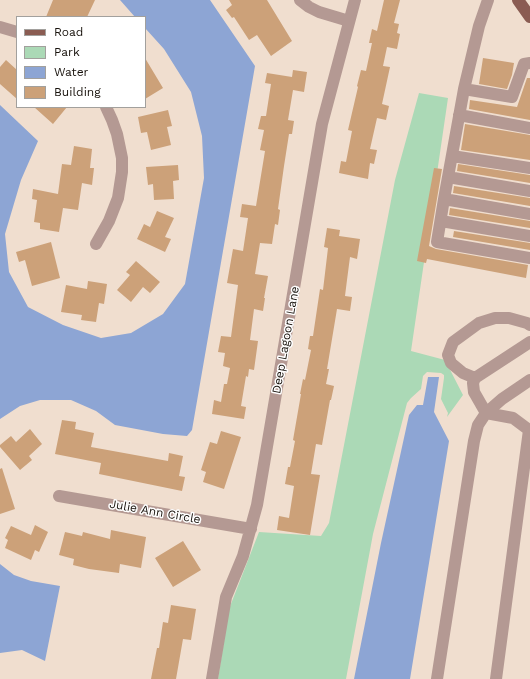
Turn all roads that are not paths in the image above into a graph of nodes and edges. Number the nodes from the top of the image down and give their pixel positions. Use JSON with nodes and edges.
{"nodes":[{"id":1,"x":300,"y":0,"type":"edge"},
{"id":2,"x":355,"y":0,"type":"edge"},
{"id":3,"x":488,"y":0,"type":"edge"},
{"id":4,"x":518,"y":0,"type":"edge"},
{"id":5,"x":530,"y":17,"type":"edge"},
{"id":6,"x":349,"y":21,"type":"junction"},
{"id":7,"x":0,"y":27,"type":"edge"},
{"id":8,"x":16,"y":32,"type":"edge"},
{"id":9,"x":530,"y":63,"type":"edge"},
{"id":10,"x":464,"y":89,"type":"junction"},
{"id":11,"x":106,"y":108,"type":"edge"},
{"id":12,"x":460,"y":115,"type":"junction"},
{"id":13,"x":530,"y":128,"type":"edge"},
{"id":14,"x":452,"y":156,"type":"junction"},
{"id":15,"x":530,"y":168,"type":"edge"},
{"id":16,"x":448,"y":178,"type":"junction"},
{"id":17,"x":530,"y":191,"type":"edge"},
{"id":18,"x":444,"y":199,"type":"junction"},
{"id":19,"x":530,"y":214,"type":"edge"},
{"id":20,"x":441,"y":221,"type":"junction"},
{"id":21,"x":530,"y":236,"type":"edge"},
{"id":22,"x":96,"y":244,"type":"dead end"},
{"id":23,"x":530,"y":258,"type":"edge"},
{"id":24,"x":530,"y":325,"type":"edge"},
{"id":25,"x":530,"y":342,"type":"edge"},
{"id":26,"x":475,"y":378,"type":"junction"},
{"id":27,"x":530,"y":380,"type":"edge"},
{"id":28,"x":486,"y":413,"type":"junction"},
{"id":29,"x":529,"y":430,"type":"edge"},
{"id":30,"x":59,"y":496,"type":"dead end"},
{"id":31,"x":251,"y":529,"type":"junction"},
{"id":32,"x":212,"y":679,"type":"edge"},
{"id":33,"x":437,"y":679,"type":"edge"},
{"id":34,"x":496,"y":679,"type":"edge"}],
"edges":[{"from":1,"to":6,"type":"street"},
{"from":2,"to":6,"type":"street","name":"Deep Lagoon Lane"},
{"from":3,"to":10,"type":"street"},
{"from":4,"to":5,"type":"main road"},
{"from":6,"to":31,"type":"street","name":"Deep Lagoon Lane"},
{"from":7,"to":8,"type":"street"},
{"from":9,"to":10,"type":"street"},
{"from":10,"to":12,"type":"street"},
{"from":11,"to":22,"type":"street"},
{"from":12,"to":13,"type":"street"},
{"from":12,"to":14,"type":"street"},
{"from":14,"to":15,"type":"street"},
{"from":14,"to":16,"type":"street"},
{"from":16,"to":17,"type":"street"},
{"from":16,"to":18,"type":"street"},
{"from":18,"to":19,"type":"street"},
{"from":18,"to":20,"type":"street"},
{"from":20,"to":21,"type":"street"},
{"from":20,"to":23,"type":"street"},
{"from":24,"to":26,"type":"street"},
{"from":25,"to":26,"type":"street"},
{"from":26,"to":28,"type":"street"},
{"from":27,"to":28,"type":"street"},
{"from":28,"to":29,"type":"street"},
{"from":28,"to":33,"type":"street"},
{"from":29,"to":34,"type":"street"},
{"from":30,"to":31,"type":"street","name":"Julie Ann Circle"},
{"from":31,"to":32,"type":"street","name":"Deep Lagoon Lane"}]}
